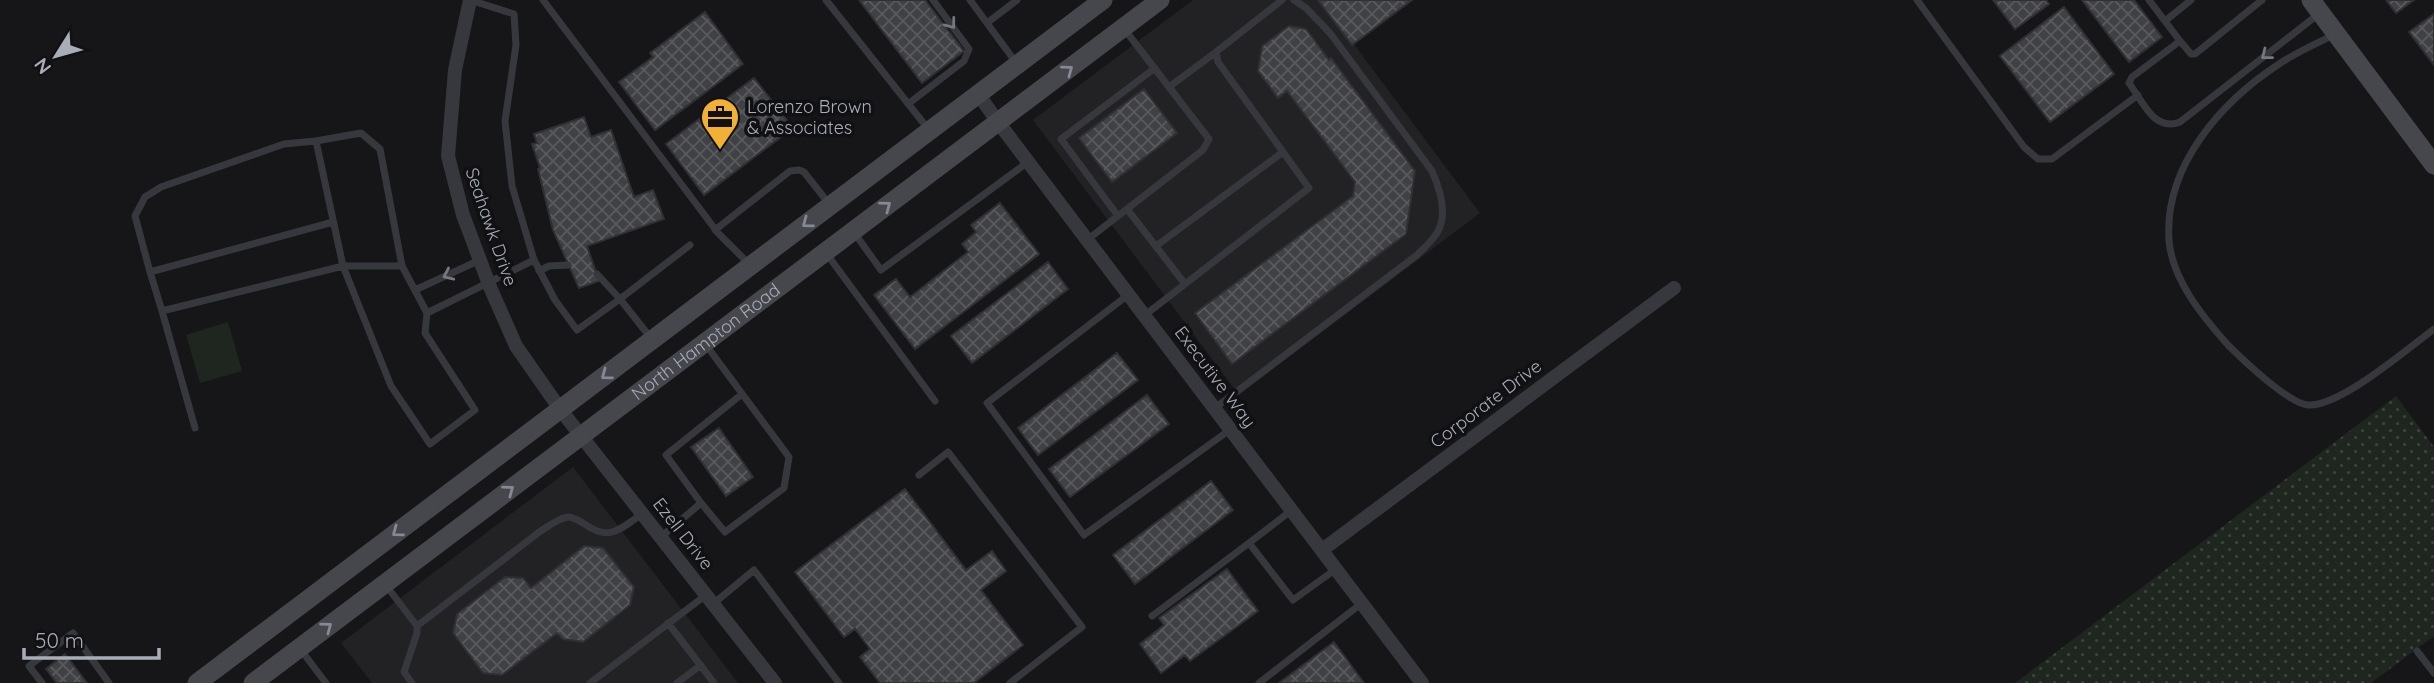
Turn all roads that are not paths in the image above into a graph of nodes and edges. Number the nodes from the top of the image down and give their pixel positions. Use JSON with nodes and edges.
{"nodes":[{"id":1,"x":470,"y":0,"type":"edge"},
{"id":2,"x":543,"y":0,"type":"edge"},
{"id":3,"x":825,"y":0,"type":"edge"},
{"id":4,"x":933,"y":0,"type":"edge"},
{"id":5,"x":970,"y":0,"type":"edge"},
{"id":6,"x":1017,"y":0,"type":"edge"},
{"id":7,"x":1103,"y":0,"type":"edge"},
{"id":8,"x":1160,"y":0,"type":"edge"},
{"id":9,"x":1282,"y":0,"type":"edge"},
{"id":10,"x":1294,"y":0,"type":"edge"},
{"id":11,"x":1917,"y":0,"type":"edge"},
{"id":12,"x":2149,"y":0,"type":"edge"},
{"id":13,"x":2191,"y":0,"type":"edge"},
{"id":14,"x":2262,"y":0,"type":"edge"},
{"id":15,"x":2316,"y":6,"type":"edge"},
{"id":16,"x":2165,"y":20,"type":"junction"},
{"id":17,"x":987,"y":23,"type":"junction"},
{"id":18,"x":1124,"y":27,"type":"junction"},
{"id":19,"x":2336,"y":34,"type":"junction"},
{"id":20,"x":2180,"y":41,"type":"junction"},
{"id":21,"x":1216,"y":52,"type":"junction"},
{"id":22,"x":1017,"y":64,"type":"junction"},
{"id":23,"x":1155,"y":68,"type":"junction"},
{"id":24,"x":1169,"y":87,"type":"junction"},
{"id":25,"x":978,"y":94,"type":"junction"},
{"id":26,"x":2138,"y":95,"type":"junction"},
{"id":27,"x":908,"y":104,"type":"junction"},
{"id":28,"x":998,"y":122,"type":"junction"},
{"id":29,"x":929,"y":131,"type":"junction"},
{"id":30,"x":316,"y":141,"type":"junction"},
{"id":31,"x":1283,"y":152,"type":"junction"},
{"id":32,"x":1028,"y":162,"type":"junction"},
{"id":33,"x":2434,"y":165,"type":"edge"},
{"id":34,"x":830,"y":206,"type":"junction"},
{"id":35,"x":1128,"y":209,"type":"junction"},
{"id":36,"x":1118,"y":215,"type":"junction"},
{"id":37,"x":334,"y":222,"type":"junction"},
{"id":38,"x":715,"y":230,"type":"junction"},
{"id":39,"x":853,"y":231,"type":"junction"},
{"id":40,"x":1087,"y":240,"type":"junction"},
{"id":41,"x":690,"y":245,"type":"dead end"},
{"id":42,"x":1156,"y":246,"type":"junction"},
{"id":43,"x":825,"y":252,"type":"junction"},
{"id":44,"x":480,"y":260,"type":"junction"},
{"id":45,"x":534,"y":260,"type":"junction"},
{"id":46,"x":568,"y":265,"type":"dead end"},
{"id":47,"x":343,"y":266,"type":"junction"},
{"id":48,"x":750,"y":266,"type":"junction"},
{"id":49,"x":402,"y":267,"type":"junction"},
{"id":50,"x":539,"y":271,"type":"junction"},
{"id":51,"x":150,"y":272,"type":"junction"},
{"id":52,"x":597,"y":274,"type":"dead end"},
{"id":53,"x":488,"y":283,"type":"junction"},
{"id":54,"x":1185,"y":284,"type":"junction"},
{"id":55,"x":1674,"y":288,"type":"dead end"},
{"id":56,"x":415,"y":290,"type":"junction"},
{"id":57,"x":1129,"y":295,"type":"junction"},
{"id":58,"x":620,"y":299,"type":"junction"},
{"id":59,"x":162,"y":311,"type":"junction"},
{"id":60,"x":427,"y":313,"type":"junction"},
{"id":61,"x":1145,"y":315,"type":"junction"},
{"id":62,"x":2434,"y":329,"type":"edge"},
{"id":63,"x":652,"y":340,"type":"junction"},
{"id":64,"x":704,"y":343,"type":"junction"},
{"id":65,"x":742,"y":394,"type":"junction"},
{"id":66,"x":935,"y":401,"type":"dead end"},
{"id":67,"x":1214,"y":408,"type":"junction"},
{"id":68,"x":560,"y":409,"type":"junction"},
{"id":69,"x":195,"y":428,"type":"dead end"},
{"id":70,"x":1231,"y":429,"type":"junction"},
{"id":71,"x":582,"y":435,"type":"junction"},
{"id":72,"x":919,"y":475,"type":"dead end"},
{"id":73,"x":701,"y":503,"type":"junction"},
{"id":74,"x":1292,"y":510,"type":"junction"},
{"id":75,"x":643,"y":513,"type":"junction"},
{"id":76,"x":661,"y":537,"type":"junction"},
{"id":77,"x":1249,"y":543,"type":"junction"},
{"id":78,"x":1322,"y":550,"type":"junction"},
{"id":79,"x":364,"y":557,"type":"junction"},
{"id":80,"x":1336,"y":569,"type":"junction"},
{"id":81,"x":385,"y":583,"type":"junction"},
{"id":82,"x":710,"y":599,"type":"junction"},
{"id":83,"x":1362,"y":603,"type":"junction"},
{"id":84,"x":1152,"y":616,"type":"dead end"},
{"id":85,"x":668,"y":623,"type":"junction"},
{"id":86,"x":417,"y":626,"type":"junction"},
{"id":87,"x":300,"y":648,"type":"junction"},
{"id":88,"x":2417,"y":650,"type":"dead end"},
{"id":89,"x":701,"y":665,"type":"junction"},
{"id":90,"x":2434,"y":673,"type":"edge"},
{"id":91,"x":773,"y":682,"type":"edge"},
{"id":92,"x":42,"y":683,"type":"edge"},
{"id":93,"x":109,"y":683,"type":"edge"},
{"id":94,"x":197,"y":683,"type":"edge"},
{"id":95,"x":253,"y":683,"type":"edge"},
{"id":96,"x":326,"y":683,"type":"edge"},
{"id":97,"x":412,"y":683,"type":"edge"},
{"id":98,"x":590,"y":683,"type":"edge"},
{"id":99,"x":677,"y":683,"type":"edge"},
{"id":100,"x":715,"y":683,"type":"edge"},
{"id":101,"x":839,"y":683,"type":"edge"},
{"id":102,"x":1010,"y":683,"type":"edge"},
{"id":103,"x":1259,"y":683,"type":"edge"},
{"id":104,"x":1422,"y":683,"type":"edge"}],
"edges":[{"from":1,"to":44,"type":"street","name":"Seahawk Drive"},
{"from":1,"to":45,"type":"lane"},
{"from":2,"to":38,"type":"lane"},
{"from":3,"to":27,"type":"lane"},
{"from":4,"to":27,"type":"lane","one_way":true},
{"from":5,"to":17,"type":"lane"},
{"from":6,"to":17,"type":"lane"},
{"from":7,"to":22,"type":"main road","name":"North Hampton Road"},
{"from":8,"to":18,"type":"main road","name":"North Hampton Road"},
{"from":9,"to":21,"type":"lane"},
{"from":10,"to":67,"type":"lane"},
{"from":11,"to":26,"type":"lane"},
{"from":12,"to":16,"type":"lane"},
{"from":13,"to":16,"type":"lane"},
{"from":14,"to":20,"type":"lane"},
{"from":15,"to":19,"type":"main road"},
{"from":15,"to":26,"type":"lane","one_way":true},
{"from":16,"to":20,"type":"lane"},
{"from":17,"to":22,"type":"lane"},
{"from":18,"to":23,"type":"lane"},
{"from":28,"to":18,"type":"main road","name":"North Hampton Road","one_way":true},
{"from":19,"to":33,"type":"main road"},
{"from":19,"to":62,"type":"lane"},
{"from":20,"to":26,"type":"lane"},
{"from":21,"to":24,"type":"lane"},
{"from":21,"to":31,"type":"lane"},
{"from":22,"to":25,"type":"main road","name":"North Hampton Road"},
{"from":23,"to":24,"type":"lane"},
{"from":23,"to":36,"type":"lane"},
{"from":24,"to":35,"type":"lane"},
{"from":25,"to":28,"type":"street","name":"Executive Way"},
{"from":25,"to":29,"type":"main road","name":"North Hampton Road"},
{"from":27,"to":29,"type":"lane"},
{"from":28,"to":32,"type":"street","name":"Executive Way"},
{"from":39,"to":28,"type":"main road","name":"North Hampton Road","one_way":true},
{"from":29,"to":34,"type":"main road","name":"North Hampton Road"},
{"from":30,"to":37,"type":"lane"},
{"from":30,"to":49,"type":"lane"},
{"from":30,"to":51,"type":"lane"},
{"from":31,"to":42,"type":"lane"},
{"from":31,"to":54,"type":"lane"},
{"from":32,"to":39,"type":"lane"},
{"from":32,"to":40,"type":"street","name":"Executive Way"},
{"from":34,"to":38,"type":"lane"},
{"from":34,"to":48,"type":"main road","name":"North Hampton Road","one_way":true},
{"from":35,"to":36,"type":"lane"},
{"from":35,"to":42,"type":"lane"},
{"from":36,"to":40,"type":"lane"},
{"from":37,"to":47,"type":"lane"},
{"from":37,"to":51,"type":"lane"},
{"from":38,"to":48,"type":"lane"},
{"from":39,"to":43,"type":"main road","name":"North Hampton Road"},
{"from":40,"to":57,"type":"street","name":"Executive Way"},
{"from":41,"to":58,"type":"lane"},
{"from":42,"to":54,"type":"lane"},
{"from":43,"to":64,"type":"main road","name":"North Hampton Road"},
{"from":43,"to":66,"type":"lane"},
{"from":44,"to":53,"type":"street","name":"Seahawk Drive"},
{"from":44,"to":56,"type":"lane","one_way":true},
{"from":45,"to":50,"type":"lane"},
{"from":45,"to":53,"type":"lane"},
{"from":46,"to":50,"type":"lane"},
{"from":47,"to":49,"type":"lane"},
{"from":47,"to":59,"type":"lane"},
{"from":47,"to":60,"type":"lane"},
{"from":48,"to":63,"type":"main road","name":"North Hampton Road"},
{"from":49,"to":56,"type":"lane"},
{"from":50,"to":58,"type":"lane"},
{"from":51,"to":59,"type":"lane"},
{"from":52,"to":58,"type":"lane"},
{"from":53,"to":60,"type":"lane"},
{"from":53,"to":68,"type":"street","name":"Seahawk Drive"},
{"from":54,"to":61,"type":"lane"},
{"from":55,"to":78,"type":"street","name":"Corporate Drive"},
{"from":56,"to":60,"type":"lane"},
{"from":57,"to":61,"type":"street","name":"Executive Way"},
{"from":57,"to":70,"type":"lane"},
{"from":58,"to":63,"type":"lane"},
{"from":59,"to":69,"type":"lane"},
{"from":61,"to":67,"type":"street","name":"Executive Way"},
{"from":63,"to":68,"type":"main road","name":"North Hampton Road","one_way":true},
{"from":64,"to":65,"type":"lane"},
{"from":64,"to":71,"type":"main road","name":"North Hampton Road"},
{"from":65,"to":73,"type":"lane"},
{"from":65,"to":73,"type":"lane"},
{"from":67,"to":70,"type":"street","name":"Executive Way"},
{"from":68,"to":71,"type":"street","name":"Ezell Drive"},
{"from":68,"to":79,"type":"main road","name":"North Hampton Road","one_way":true},
{"from":70,"to":74,"type":"street","name":"Executive Way"},
{"from":71,"to":75,"type":"street","name":"Ezell Drive"},
{"from":81,"to":71,"type":"main road","name":"North Hampton Road","one_way":true},
{"from":72,"to":102,"type":"lane"},
{"from":73,"to":76,"type":"lane"},
{"from":74,"to":77,"type":"lane"},
{"from":74,"to":78,"type":"street","name":"Executive Way"},
{"from":75,"to":76,"type":"street","name":"Ezell Drive"},
{"from":75,"to":86,"type":"lane"},
{"from":76,"to":82,"type":"street","name":"Ezell Drive"},
{"from":77,"to":80,"type":"lane"},
{"from":77,"to":84,"type":"lane"},
{"from":78,"to":80,"type":"street","name":"Executive Way"},
{"from":79,"to":81,"type":"main road"},
{"from":79,"to":94,"type":"main road","name":"North Hampton Road"},
{"from":80,"to":83,"type":"street","name":"Executive Way"},
{"from":81,"to":86,"type":"lane"},
{"from":87,"to":81,"type":"main road","name":"North Hampton Road","one_way":true},
{"from":82,"to":85,"type":"lane"},
{"from":82,"to":91,"type":"street","name":"Ezell Drive"},
{"from":82,"to":101,"type":"lane"},
{"from":83,"to":103,"type":"lane"},
{"from":83,"to":104,"type":"street","name":"Executive Way"},
{"from":85,"to":89,"type":"lane"},
{"from":85,"to":98,"type":"lane"},
{"from":86,"to":97,"type":"lane"},
{"from":87,"to":95,"type":"main road","name":"North Hampton Road"},
{"from":87,"to":96,"type":"lane"},
{"from":88,"to":90,"type":"lane"},
{"from":89,"to":99,"type":"lane"},
{"from":89,"to":100,"type":"lane"},
{"from":92,"to":93,"type":"lane"}]}
